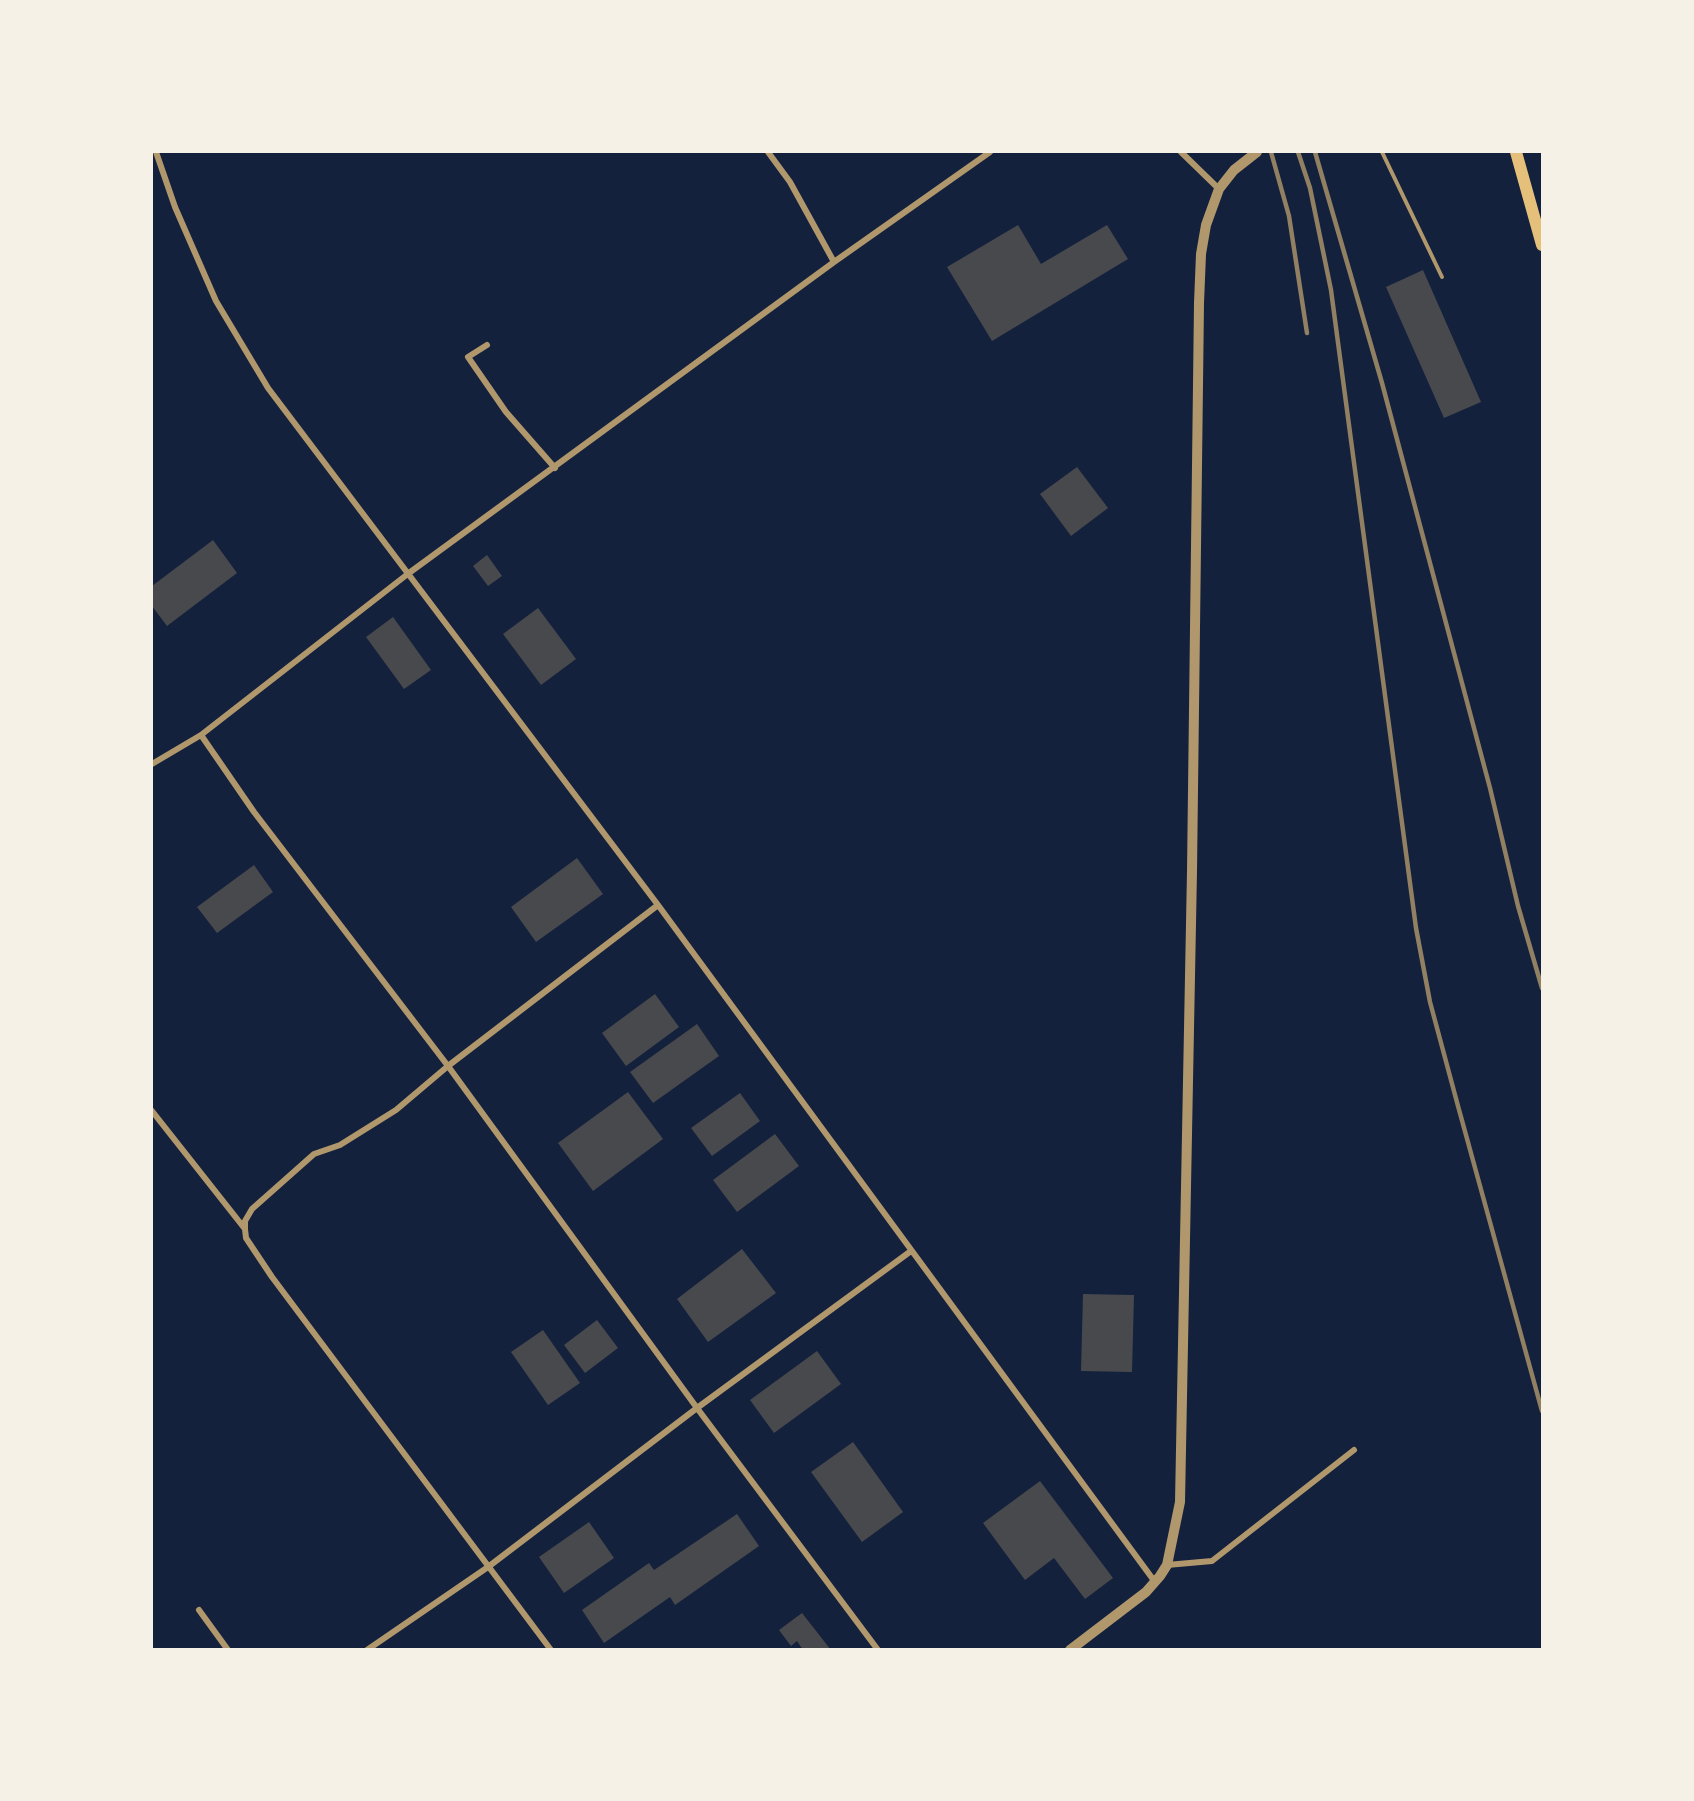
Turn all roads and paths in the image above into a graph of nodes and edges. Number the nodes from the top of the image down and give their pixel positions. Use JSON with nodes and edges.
{"nodes":[{"id":1,"x":156,"y":152,"type":"edge"},
{"id":2,"x":768,"y":152,"type":"edge"},
{"id":3,"x":990,"y":152,"type":"edge"},
{"id":4,"x":1181,"y":152,"type":"edge"},
{"id":5,"x":1257,"y":152,"type":"edge"},
{"id":6,"x":1382,"y":152,"type":"edge"},
{"id":7,"x":1516,"y":152,"type":"edge"},
{"id":8,"x":1219,"y":189,"type":"junction"},
{"id":9,"x":1542,"y":245,"type":"edge"},
{"id":10,"x":834,"y":262,"type":"junction"},
{"id":11,"x":1442,"y":276,"type":"dead end"},
{"id":12,"x":486,"y":345,"type":"dead end"},
{"id":13,"x":555,"y":468,"type":"junction"},
{"id":14,"x":409,"y":573,"type":"junction"},
{"id":15,"x":201,"y":735,"type":"junction"},
{"id":16,"x":152,"y":764,"type":"edge"},
{"id":17,"x":658,"y":905,"type":"junction"},
{"id":18,"x":448,"y":1066,"type":"junction"},
{"id":19,"x":152,"y":1111,"type":"edge"},
{"id":20,"x":245,"y":1229,"type":"junction"},
{"id":21,"x":911,"y":1251,"type":"junction"},
{"id":22,"x":698,"y":1408,"type":"junction"},
{"id":23,"x":1354,"y":1450,"type":"dead end"},
{"id":24,"x":1167,"y":1565,"type":"junction"},
{"id":25,"x":488,"y":1567,"type":"junction"},
{"id":26,"x":1155,"y":1582,"type":"junction"},
{"id":27,"x":199,"y":1610,"type":"dead end"},
{"id":28,"x":228,"y":1650,"type":"edge"},
{"id":29,"x":367,"y":1650,"type":"edge"},
{"id":30,"x":551,"y":1650,"type":"edge"},
{"id":31,"x":878,"y":1650,"type":"edge"},
{"id":32,"x":1070,"y":1650,"type":"edge"}],
"edges":[{"from":1,"to":14,"type":"street"},
{"from":2,"to":10,"type":"street"},
{"from":3,"to":10,"type":"street"},
{"from":4,"to":8,"type":"street"},
{"from":5,"to":8,"type":"street"},
{"from":6,"to":11,"type":"lane"},
{"from":7,"to":9,"type":"main road"},
{"from":8,"to":24,"type":"street"},
{"from":10,"to":13,"type":"street"},
{"from":12,"to":13,"type":"street"},
{"from":13,"to":14,"type":"street"},
{"from":14,"to":15,"type":"street"},
{"from":14,"to":17,"type":"street"},
{"from":15,"to":16,"type":"street"},
{"from":15,"to":18,"type":"street"},
{"from":17,"to":18,"type":"street"},
{"from":17,"to":21,"type":"street"},
{"from":18,"to":20,"type":"street"},
{"from":18,"to":22,"type":"street"},
{"from":19,"to":20,"type":"street"},
{"from":20,"to":25,"type":"street"},
{"from":21,"to":22,"type":"street"},
{"from":21,"to":26,"type":"street"},
{"from":22,"to":25,"type":"street"},
{"from":22,"to":31,"type":"street"},
{"from":23,"to":24,"type":"street"},
{"from":24,"to":26,"type":"street"},
{"from":25,"to":29,"type":"street"},
{"from":25,"to":30,"type":"street"},
{"from":26,"to":32,"type":"street"},
{"from":27,"to":28,"type":"street"}]}
